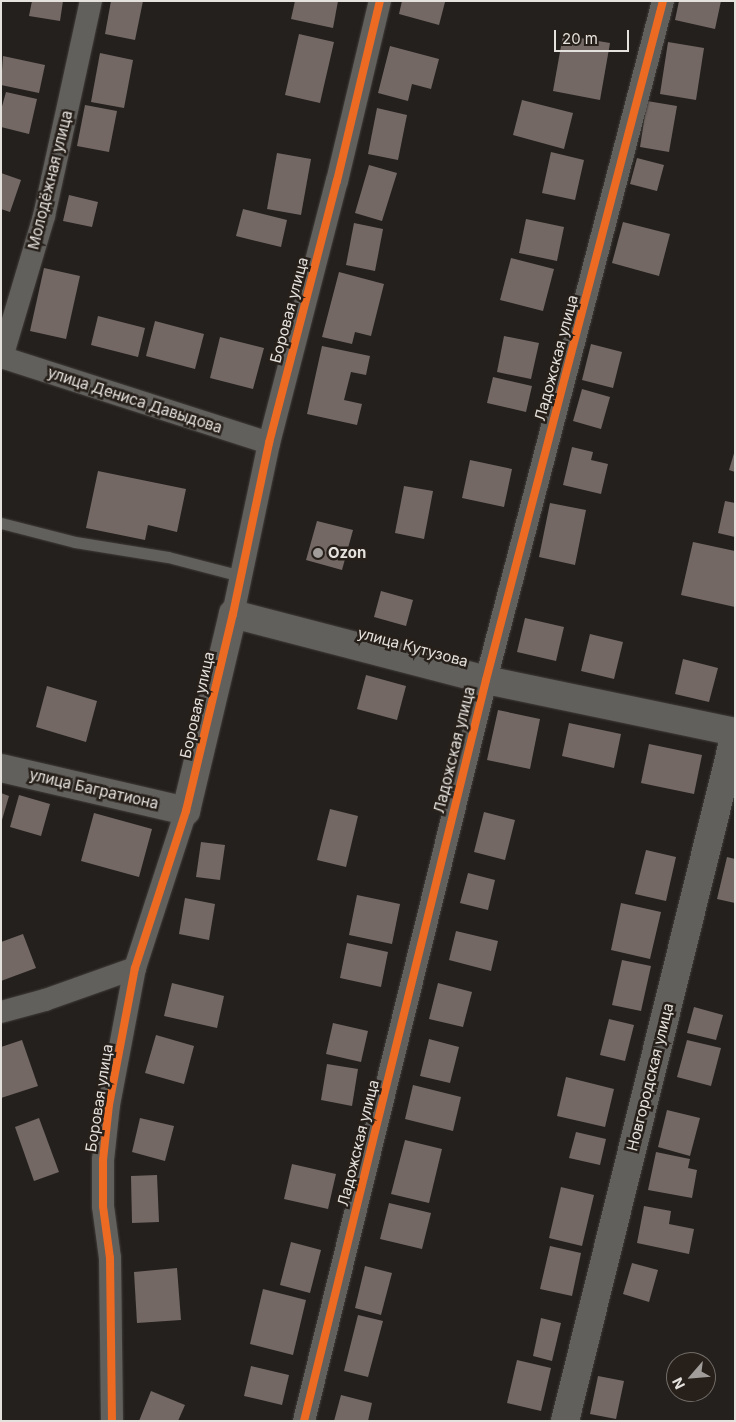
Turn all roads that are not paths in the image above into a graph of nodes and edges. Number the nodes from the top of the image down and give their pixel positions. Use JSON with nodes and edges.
{"nodes":[{"id":1,"x":91,"y":1,"type":"edge"},
{"id":2,"x":380,"y":1,"type":"edge"},
{"id":3,"x":663,"y":1,"type":"edge"},
{"id":4,"x":2,"y":357,"type":"edge"},
{"id":5,"x":269,"y":443,"type":"junction"},
{"id":6,"x":1,"y":524,"type":"edge"},
{"id":7,"x":241,"y":576,"type":"junction"},
{"id":8,"x":233,"y":614,"type":"junction"},
{"id":9,"x":486,"y":680,"type":"junction"},
{"id":10,"x":735,"y":733,"type":"edge"},
{"id":11,"x":1,"y":768,"type":"edge"},
{"id":12,"x":186,"y":811,"type":"junction"},
{"id":13,"x":135,"y":968,"type":"junction"},
{"id":14,"x":1,"y":1012,"type":"edge"},
{"id":15,"x":112,"y":1421,"type":"edge"},
{"id":16,"x":304,"y":1421,"type":"edge"},
{"id":17,"x":565,"y":1421,"type":"edge"}],
"edges":[{"from":1,"to":4,"type":"street","name":"Молодёжная улица"},
{"from":2,"to":5,"type":"street","name":"Боровая улица"},
{"from":3,"to":9,"type":"street","name":"Ладожская улица"},
{"from":4,"to":5,"type":"street","name":"улица Дениса Давыдова"},
{"from":5,"to":7,"type":"street","name":"Боровая улица"},
{"from":6,"to":7,"type":"lane"},
{"from":7,"to":8,"type":"street","name":"Боровая улица"},
{"from":8,"to":9,"type":"street","name":"улица Кутузова"},
{"from":8,"to":12,"type":"street","name":"Боровая улица"},
{"from":9,"to":10,"type":"street","name":"улица Кутузова"},
{"from":9,"to":16,"type":"street","name":"Ладожская улица"},
{"from":10,"to":17,"type":"street","name":"Новгородская улица"},
{"from":11,"to":12,"type":"street","name":"улица Багратиона"},
{"from":12,"to":13,"type":"street","name":"Боровая улица"},
{"from":13,"to":14,"type":"street"},
{"from":13,"to":15,"type":"street","name":"Боровая улица"}]}
